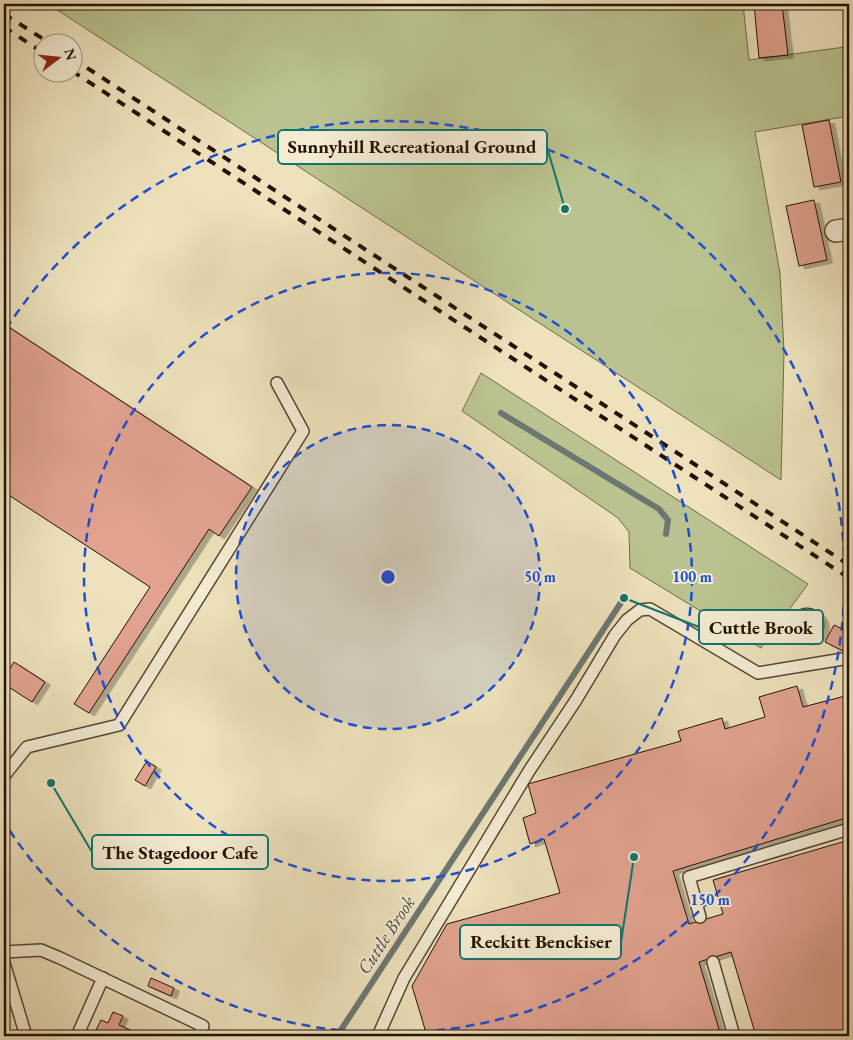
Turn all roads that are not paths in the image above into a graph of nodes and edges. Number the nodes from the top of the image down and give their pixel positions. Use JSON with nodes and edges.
{"nodes":[{"id":1,"x":277,"y":383,"type":"dead end"},
{"id":2,"x":849,"y":658,"type":"edge"},
{"id":3,"x":4,"y":776,"type":"edge"},
{"id":4,"x":849,"y":829,"type":"edge"},
{"id":5,"x":700,"y":917,"type":"dead end"},
{"id":6,"x":4,"y":952,"type":"edge"},
{"id":7,"x":713,"y":962,"type":"dead end"},
{"id":8,"x":4,"y":963,"type":"edge"},
{"id":9,"x":103,"y":978,"type":"junction"},
{"id":10,"x":26,"y":1036,"type":"edge"},
{"id":11,"x":77,"y":1036,"type":"edge"},
{"id":12,"x":199,"y":1036,"type":"edge"},
{"id":13,"x":378,"y":1036,"type":"edge"},
{"id":14,"x":734,"y":1036,"type":"edge"}],
"edges":[{"from":1,"to":3,"type":"lane"},
{"from":2,"to":13,"type":"lane"},
{"from":4,"to":5,"type":"lane"},
{"from":6,"to":9,"type":"lane"},
{"from":7,"to":14,"type":"lane"},
{"from":8,"to":10,"type":"lane"},
{"from":9,"to":11,"type":"lane"},
{"from":9,"to":12,"type":"lane"}]}
